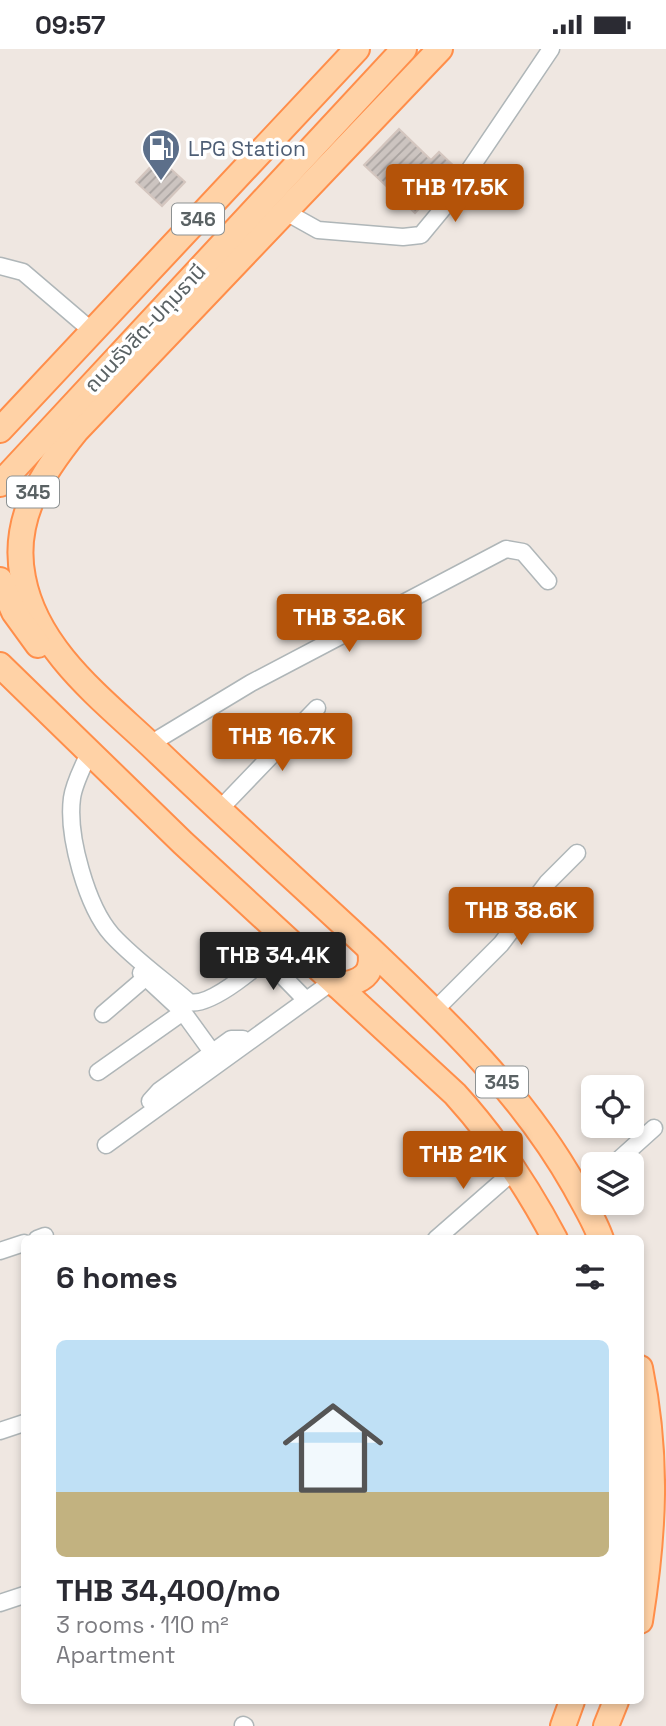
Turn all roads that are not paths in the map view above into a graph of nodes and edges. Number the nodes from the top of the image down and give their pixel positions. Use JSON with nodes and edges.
{"nodes":[{"id":1,"x":358,"y":49,"type":"edge"},
{"id":2,"x":404,"y":49,"type":"edge"},
{"id":3,"x":440,"y":49,"type":"edge"},
{"id":4,"x":551,"y":49,"type":"edge"},
{"id":5,"x":284,"y":211,"type":"junction"},
{"id":6,"x":0,"y":266,"type":"edge"},
{"id":7,"x":92,"y":331,"type":"junction"},
{"id":8,"x":38,"y":389,"type":"junction"},
{"id":9,"x":0,"y":430,"type":"edge"},
{"id":10,"x":0,"y":441,"type":"edge"},
{"id":11,"x":0,"y":484,"type":"edge"},
{"id":12,"x":0,"y":580,"type":"edge"},
{"id":13,"x":548,"y":581,"type":"dead end"},
{"id":14,"x":0,"y":665,"type":"edge"},
{"id":15,"x":0,"y":685,"type":"edge"},
{"id":16,"x":317,"y":708,"type":"dead end"},
{"id":17,"x":112,"y":712,"type":"junction"},
{"id":18,"x":56,"y":720,"type":"junction"},
{"id":19,"x":150,"y":744,"type":"junction"},
{"id":20,"x":89,"y":753,"type":"junction"},
{"id":21,"x":219,"y":810,"type":"junction"},
{"id":22,"x":577,"y":852,"type":"dead end"},
{"id":23,"x":287,"y":940,"type":"junction"},
{"id":24,"x":125,"y":947,"type":"junction"},
{"id":25,"x":370,"y":950,"type":"junction"},
{"id":26,"x":266,"y":959,"type":"junction"},
{"id":27,"x":145,"y":978,"type":"junction"},
{"id":28,"x":335,"y":983,"type":"junction"},
{"id":29,"x":306,"y":1000,"type":"junction"},
{"id":30,"x":434,"y":1011,"type":"junction"},
{"id":31,"x":183,"y":1012,"type":"junction"},
{"id":32,"x":103,"y":1014,"type":"dead end"},
{"id":33,"x":249,"y":1040,"type":"junction"},
{"id":34,"x":212,"y":1052,"type":"junction"},
{"id":35,"x":98,"y":1072,"type":"dead end"},
{"id":36,"x":145,"y":1114,"type":"junction"},
{"id":37,"x":654,"y":1128,"type":"dead end"},
{"id":38,"x":106,"y":1145,"type":"dead end"},
{"id":39,"x":627,"y":1152,"type":"edge"},
{"id":40,"x":515,"y":1170,"type":"junction"},
{"id":41,"x":581,"y":1183,"type":"edge"},
{"id":42,"x":594,"y":1215,"type":"edge"},
{"id":43,"x":441,"y":1235,"type":"edge"},
{"id":44,"x":553,"y":1235,"type":"edge"},
{"id":45,"x":600,"y":1235,"type":"edge"},
{"id":46,"x":21,"y":1244,"type":"edge"},
{"id":47,"x":0,"y":1251,"type":"edge"},
{"id":48,"x":644,"y":1390,"type":"edge"},
{"id":49,"x":21,"y":1424,"type":"edge"},
{"id":50,"x":0,"y":1431,"type":"edge"},
{"id":51,"x":660,"y":1479,"type":"edge"},
{"id":52,"x":644,"y":1595,"type":"edge"},
{"id":53,"x":21,"y":1596,"type":"edge"},
{"id":54,"x":0,"y":1603,"type":"edge"},
{"id":55,"x":571,"y":1704,"type":"edge"},
{"id":56,"x":615,"y":1704,"type":"edge"},
{"id":57,"x":563,"y":1726,"type":"edge"},
{"id":58,"x":606,"y":1726,"type":"edge"}],
"edges":[{"from":1,"to":7,"type":"main road","name":"ถนนรังสิต-ปทุมธานี","number":"346"},
{"from":2,"to":11,"type":"main road","name":"ถนนรังสิต-ปทุมธานี","number":"346"},
{"from":3,"to":5,"type":"main road","number":"345"},
{"from":4,"to":5,"type":"street"},
{"from":5,"to":17,"type":"main road","number":"345"},
{"from":6,"to":7,"type":"street"},
{"from":7,"to":8,"type":"main road","name":"ถนนรังสิต-ปทุมธานี","number":"346"},
{"from":8,"to":9,"type":"main road","name":"ถนนรังสิต-ปทุมธานี","number":"346"},
{"from":8,"to":10,"type":"main road"},
{"from":12,"to":17,"type":"main road"},
{"from":13,"to":19,"type":"street"},
{"from":14,"to":18,"type":"main road","number":"345"},
{"from":15,"to":18,"type":"main road"},
{"from":16,"to":21,"type":"street"},
{"from":17,"to":19,"type":"main road","number":"345"},
{"from":18,"to":20,"type":"main road","number":"345"},
{"from":19,"to":21,"type":"main road","number":"345"},
{"from":20,"to":23,"type":"main road","number":"345"},
{"from":20,"to":24,"type":"street"},
{"from":21,"to":25,"type":"main road","number":"345"},
{"from":22,"to":30,"type":"street"},
{"from":23,"to":26,"type":"street"},
{"from":23,"to":28,"type":"main road","number":"345"},
{"from":24,"to":26,"type":"street"},
{"from":24,"to":27,"type":"street"},
{"from":25,"to":28,"type":"main road"},
{"from":25,"to":30,"type":"main road","number":"345"},
{"from":26,"to":29,"type":"street"},
{"from":27,"to":31,"type":"street"},
{"from":27,"to":32,"type":"street"},
{"from":28,"to":29,"type":"street"},
{"from":28,"to":40,"type":"main road","number":"345"},
{"from":29,"to":33,"type":"street"},
{"from":30,"to":41,"type":"main road","number":"345"},
{"from":31,"to":34,"type":"street"},
{"from":31,"to":35,"type":"street"},
{"from":33,"to":34,"type":"street"},
{"from":33,"to":36,"type":"street"},
{"from":34,"to":36,"type":"street"},
{"from":36,"to":38,"type":"street"},
{"from":37,"to":39,"type":"street"},
{"from":40,"to":43,"type":"street"},
{"from":40,"to":44,"type":"main road","number":"345"},
{"from":42,"to":45,"type":"main road","number":"345"},
{"from":46,"to":47,"type":"street"},
{"from":48,"to":51,"type":"main road"},
{"from":49,"to":50,"type":"street"},
{"from":51,"to":52,"type":"main road"},
{"from":53,"to":54,"type":"street"},
{"from":55,"to":57,"type":"main road"},
{"from":56,"to":58,"type":"main road"}]}
